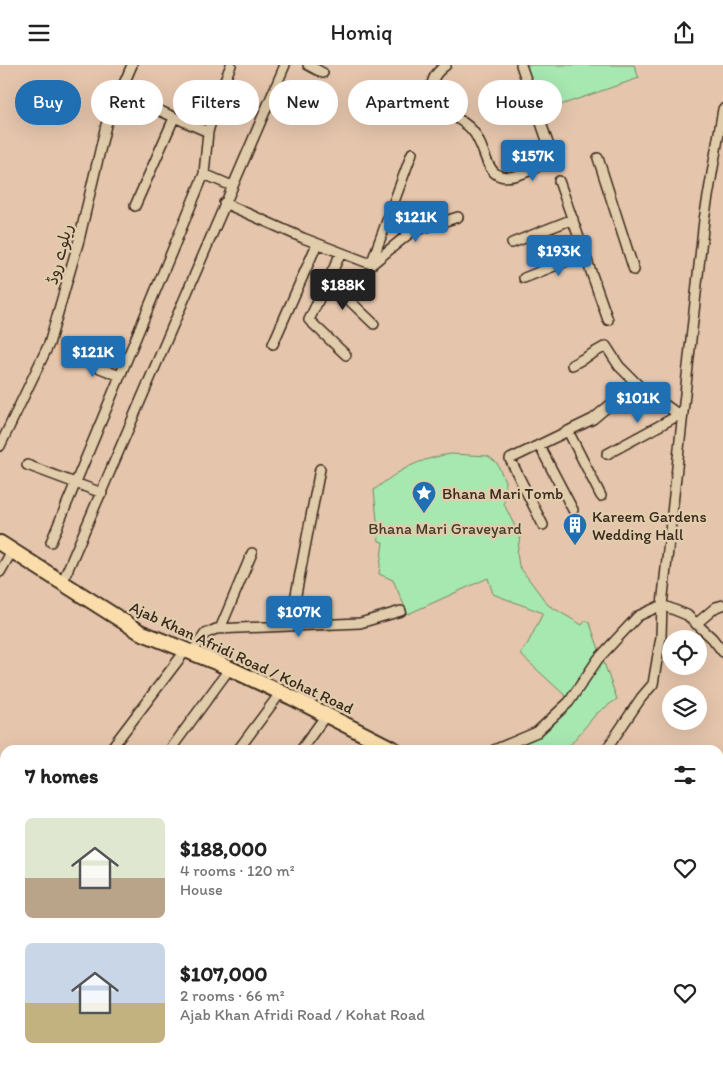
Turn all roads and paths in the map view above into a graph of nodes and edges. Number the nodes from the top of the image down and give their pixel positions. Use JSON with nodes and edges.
{"nodes":[{"id":1,"x":132,"y":65,"type":"edge"},
{"id":2,"x":232,"y":65,"type":"edge"},
{"id":3,"x":284,"y":65,"type":"edge"},
{"id":4,"x":308,"y":65,"type":"edge"},
{"id":5,"x":446,"y":65,"type":"edge"},
{"id":6,"x":521,"y":65,"type":"edge"},
{"id":7,"x":323,"y":73,"type":"dead end"},
{"id":8,"x":723,"y":109,"type":"edge"},
{"id":9,"x":173,"y":120,"type":"edge"},
{"id":10,"x":191,"y":125,"type":"edge"},
{"id":11,"x":208,"y":132,"type":"junction"},
{"id":12,"x":412,"y":153,"type":"dead end"},
{"id":13,"x":598,"y":158,"type":"dead end"},
{"id":14,"x":204,"y":174,"type":"junction"},
{"id":15,"x":560,"y":181,"type":"dead end"},
{"id":16,"x":232,"y":186,"type":"junction"},
{"id":17,"x":224,"y":203,"type":"junction"},
{"id":18,"x":135,"y":206,"type":"dead end"},
{"id":19,"x":458,"y":217,"type":"dead end"},
{"id":20,"x":573,"y":219,"type":"junction"},
{"id":21,"x":512,"y":243,"type":"dead end"},
{"id":22,"x":317,"y":244,"type":"junction"},
{"id":23,"x":341,"y":253,"type":"junction"},
{"id":24,"x":585,"y":254,"type":"junction"},
{"id":25,"x":371,"y":264,"type":"junction"},
{"id":26,"x":634,"y":270,"type":"dead end"},
{"id":27,"x":524,"y":278,"type":"dead end"},
{"id":28,"x":328,"y":281,"type":"junction"},
{"id":29,"x":608,"y":320,"type":"dead end"},
{"id":30,"x":374,"y":324,"type":"dead end"},
{"id":31,"x":273,"y":343,"type":"dead end"},
{"id":32,"x":346,"y":355,"type":"dead end"},
{"id":33,"x":75,"y":358,"type":"dead end"},
{"id":34,"x":572,"y":365,"type":"dead end"},
{"id":35,"x":120,"y":376,"type":"junction"},
{"id":36,"x":636,"y":383,"type":"junction"},
{"id":37,"x":681,"y":416,"type":"junction"},
{"id":38,"x":568,"y":431,"type":"junction"},
{"id":39,"x":539,"y":445,"type":"junction"},
{"id":40,"x":0,"y":447,"type":"edge"},
{"id":41,"x":608,"y":453,"type":"dead end"},
{"id":42,"x":27,"y":465,"type":"dead end"},
{"id":43,"x":320,"y":469,"type":"dead end"},
{"id":44,"x":76,"y":483,"type":"junction"},
{"id":45,"x":102,"y":493,"type":"junction"},
{"id":46,"x":601,"y":496,"type":"dead end"},
{"id":47,"x":573,"y":510,"type":"dead end"},
{"id":48,"x":543,"y":525,"type":"dead end"},
{"id":49,"x":51,"y":542,"type":"dead end"},
{"id":50,"x":6,"y":547,"type":"edge"},
{"id":51,"x":252,"y":553,"type":"dead end"},
{"id":52,"x":0,"y":572,"type":"edge"},
{"id":53,"x":62,"y":583,"type":"junction"},
{"id":54,"x":662,"y":605,"type":"junction"},
{"id":55,"x":723,"y":605,"type":"edge"},
{"id":56,"x":401,"y":611,"type":"dead end"},
{"id":57,"x":696,"y":624,"type":"junction"},
{"id":58,"x":290,"y":626,"type":"junction"},
{"id":59,"x":220,"y":629,"type":"junction"},
{"id":60,"x":189,"y":651,"type":"junction"},
{"id":61,"x":723,"y":652,"type":"edge"},
{"id":62,"x":230,"y":668,"type":"junction"},
{"id":63,"x":280,"y":692,"type":"junction"},
{"id":64,"x":326,"y":715,"type":"junction"},
{"id":65,"x":114,"y":745,"type":"edge"},
{"id":66,"x":174,"y":745,"type":"edge"},
{"id":67,"x":242,"y":745,"type":"edge"},
{"id":68,"x":305,"y":745,"type":"edge"},
{"id":69,"x":373,"y":745,"type":"edge"},
{"id":70,"x":506,"y":745,"type":"edge"},
{"id":71,"x":611,"y":745,"type":"edge"}],
"edges":[{"from":1,"to":40,"type":"street","name":"ریلوے روڈ"},
{"from":2,"to":11,"type":"street"},
{"from":3,"to":16,"type":"street"},
{"from":4,"to":7,"type":"street"},
{"from":5,"to":6,"type":"street"},
{"from":8,"to":37,"type":"street"},
{"from":9,"to":18,"type":"street"},
{"from":10,"to":11,"type":"street"},
{"from":11,"to":14,"type":"street"},
{"from":12,"to":25,"type":"street"},
{"from":13,"to":26,"type":"street"},
{"from":14,"to":16,"type":"street"},
{"from":14,"to":35,"type":"street"},
{"from":15,"to":20,"type":"street"},
{"from":16,"to":17,"type":"street"},
{"from":17,"to":22,"type":"street"},
{"from":17,"to":45,"type":"street"},
{"from":19,"to":25,"type":"street"},
{"from":20,"to":21,"type":"street"},
{"from":20,"to":24,"type":"street"},
{"from":22,"to":23,"type":"street"},
{"from":22,"to":31,"type":"street"},
{"from":23,"to":25,"type":"street"},
{"from":23,"to":28,"type":"street"},
{"from":24,"to":27,"type":"street"},
{"from":24,"to":29,"type":"street"},
{"from":28,"to":30,"type":"street"},
{"from":28,"to":32,"type":"street"},
{"from":33,"to":35,"type":"street"},
{"from":34,"to":36,"type":"street"},
{"from":35,"to":44,"type":"street"},
{"from":36,"to":37,"type":"street"},
{"from":36,"to":38,"type":"street"},
{"from":37,"to":41,"type":"street"},
{"from":37,"to":54,"type":"street"},
{"from":38,"to":39,"type":"street"},
{"from":38,"to":46,"type":"street"},
{"from":39,"to":47,"type":"street"},
{"from":39,"to":48,"type":"street"},
{"from":42,"to":44,"type":"street"},
{"from":43,"to":58,"type":"street"},
{"from":44,"to":45,"type":"street"},
{"from":44,"to":49,"type":"street"},
{"from":45,"to":53,"type":"street"},
{"from":50,"to":52,"type":"street"},
{"from":50,"to":53,"type":"main road","name":"Ajab Khan Afridi Road / Kohat Road"},
{"from":51,"to":59,"type":"street"},
{"from":53,"to":60,"type":"main road","name":"Ajab Khan Afridi Road / Kohat Road"},
{"from":54,"to":57,"type":"street"},
{"from":54,"to":70,"type":"street"},
{"from":54,"to":71,"type":"street"},
{"from":55,"to":57,"type":"street"},
{"from":56,"to":58,"type":"street"},
{"from":57,"to":61,"type":"street"},
{"from":58,"to":59,"type":"street"},
{"from":59,"to":60,"type":"street"},
{"from":60,"to":62,"type":"main road","name":"Ajab Khan Afridi Road / Kohat Road"},
{"from":60,"to":65,"type":"street"},
{"from":62,"to":63,"type":"main road","name":"Ajab Khan Afridi Road / Kohat Road"},
{"from":62,"to":66,"type":"street"},
{"from":63,"to":64,"type":"main road","name":"Ajab Khan Afridi Road / Kohat Road"},
{"from":63,"to":67,"type":"street"},
{"from":64,"to":68,"type":"street"},
{"from":64,"to":69,"type":"main road","name":"Ajab Khan Afridi Road / Kohat Road"}]}
